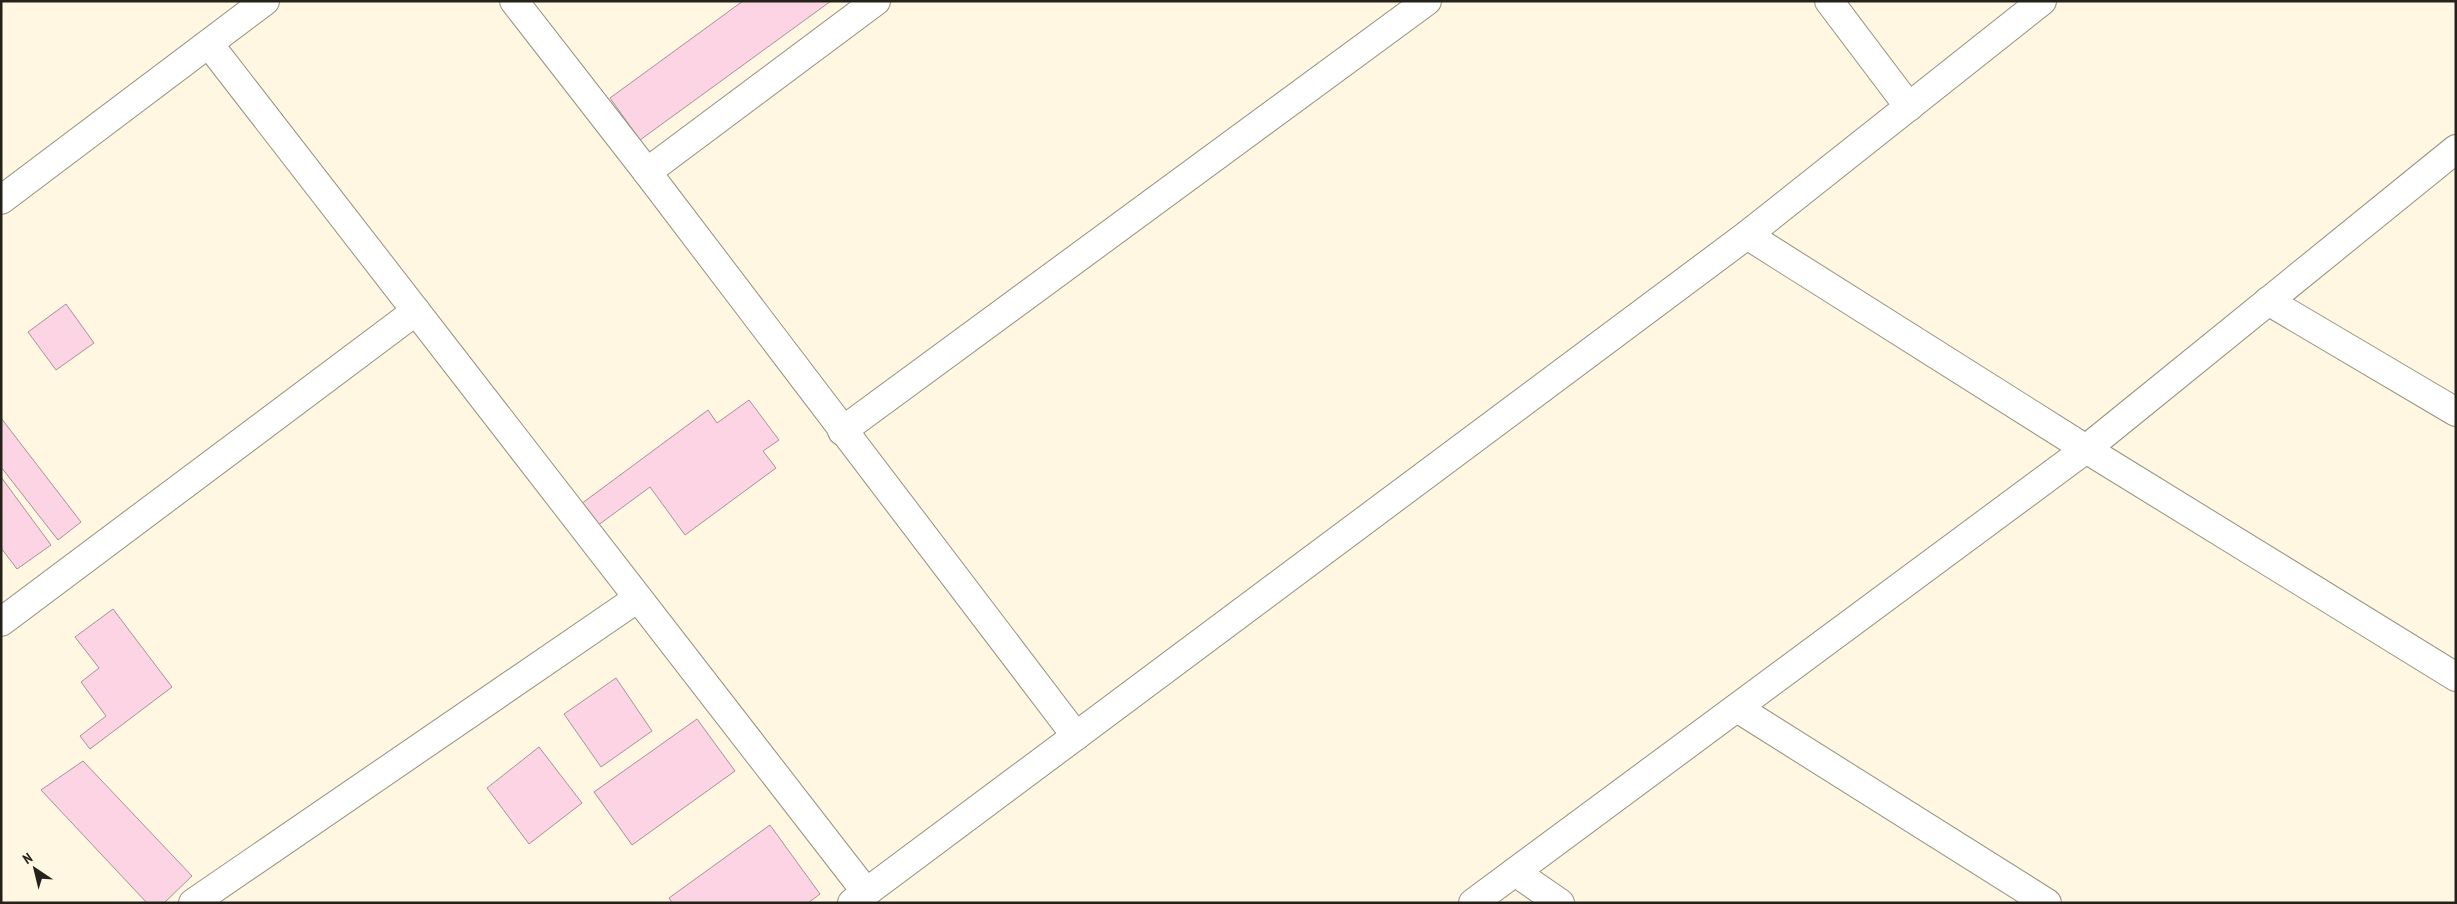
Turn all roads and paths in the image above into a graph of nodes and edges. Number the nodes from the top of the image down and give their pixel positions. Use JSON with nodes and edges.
{"nodes":[{"id":1,"x":265,"y":1,"type":"edge"},
{"id":2,"x":514,"y":1,"type":"edge"},
{"id":3,"x":876,"y":1,"type":"edge"},
{"id":4,"x":1427,"y":1,"type":"edge"},
{"id":5,"x":1829,"y":1,"type":"edge"},
{"id":6,"x":2042,"y":1,"type":"edge"},
{"id":7,"x":209,"y":44,"type":"junction"},
{"id":8,"x":1909,"y":107,"type":"junction"},
{"id":9,"x":2456,"y":149,"type":"edge"},
{"id":10,"x":647,"y":172,"type":"junction"},
{"id":11,"x":1,"y":200,"type":"edge"},
{"id":12,"x":1748,"y":235,"type":"junction"},
{"id":13,"x":2268,"y":301,"type":"junction"},
{"id":14,"x":416,"y":311,"type":"junction"},
{"id":15,"x":2456,"y":412,"type":"edge"},
{"id":16,"x":842,"y":431,"type":"junction"},
{"id":17,"x":2086,"y":449,"type":"junction"},
{"id":18,"x":638,"y":598,"type":"junction"},
{"id":19,"x":1,"y":622,"type":"edge"},
{"id":20,"x":2456,"y":677,"type":"edge"},
{"id":21,"x":1737,"y":708,"type":"junction"},
{"id":22,"x":1076,"y":736,"type":"junction"},
{"id":23,"x":1515,"y":872,"type":"junction"},
{"id":24,"x":859,"y":898,"type":"edge"},
{"id":25,"x":194,"y":903,"type":"edge"},
{"id":26,"x":1473,"y":903,"type":"edge"},
{"id":27,"x":1560,"y":903,"type":"edge"},
{"id":28,"x":2047,"y":903,"type":"edge"}],
"edges":[{"from":1,"to":7,"type":"street"},
{"from":2,"to":10,"type":"street"},
{"from":3,"to":10,"type":"street"},
{"from":4,"to":16,"type":"street"},
{"from":5,"to":8,"type":"street"},
{"from":6,"to":8,"type":"street"},
{"from":7,"to":11,"type":"street"},
{"from":7,"to":14,"type":"street"},
{"from":8,"to":12,"type":"street"},
{"from":9,"to":13,"type":"street"},
{"from":10,"to":16,"type":"street"},
{"from":12,"to":17,"type":"street"},
{"from":12,"to":22,"type":"street"},
{"from":13,"to":15,"type":"street"},
{"from":13,"to":17,"type":"street"},
{"from":14,"to":18,"type":"street"},
{"from":14,"to":19,"type":"street"},
{"from":16,"to":22,"type":"street"},
{"from":17,"to":20,"type":"street"},
{"from":17,"to":21,"type":"street"},
{"from":18,"to":24,"type":"street"},
{"from":18,"to":25,"type":"street"},
{"from":21,"to":23,"type":"street"},
{"from":21,"to":28,"type":"street"},
{"from":22,"to":24,"type":"street"},
{"from":23,"to":26,"type":"street"},
{"from":23,"to":27,"type":"street"}]}
